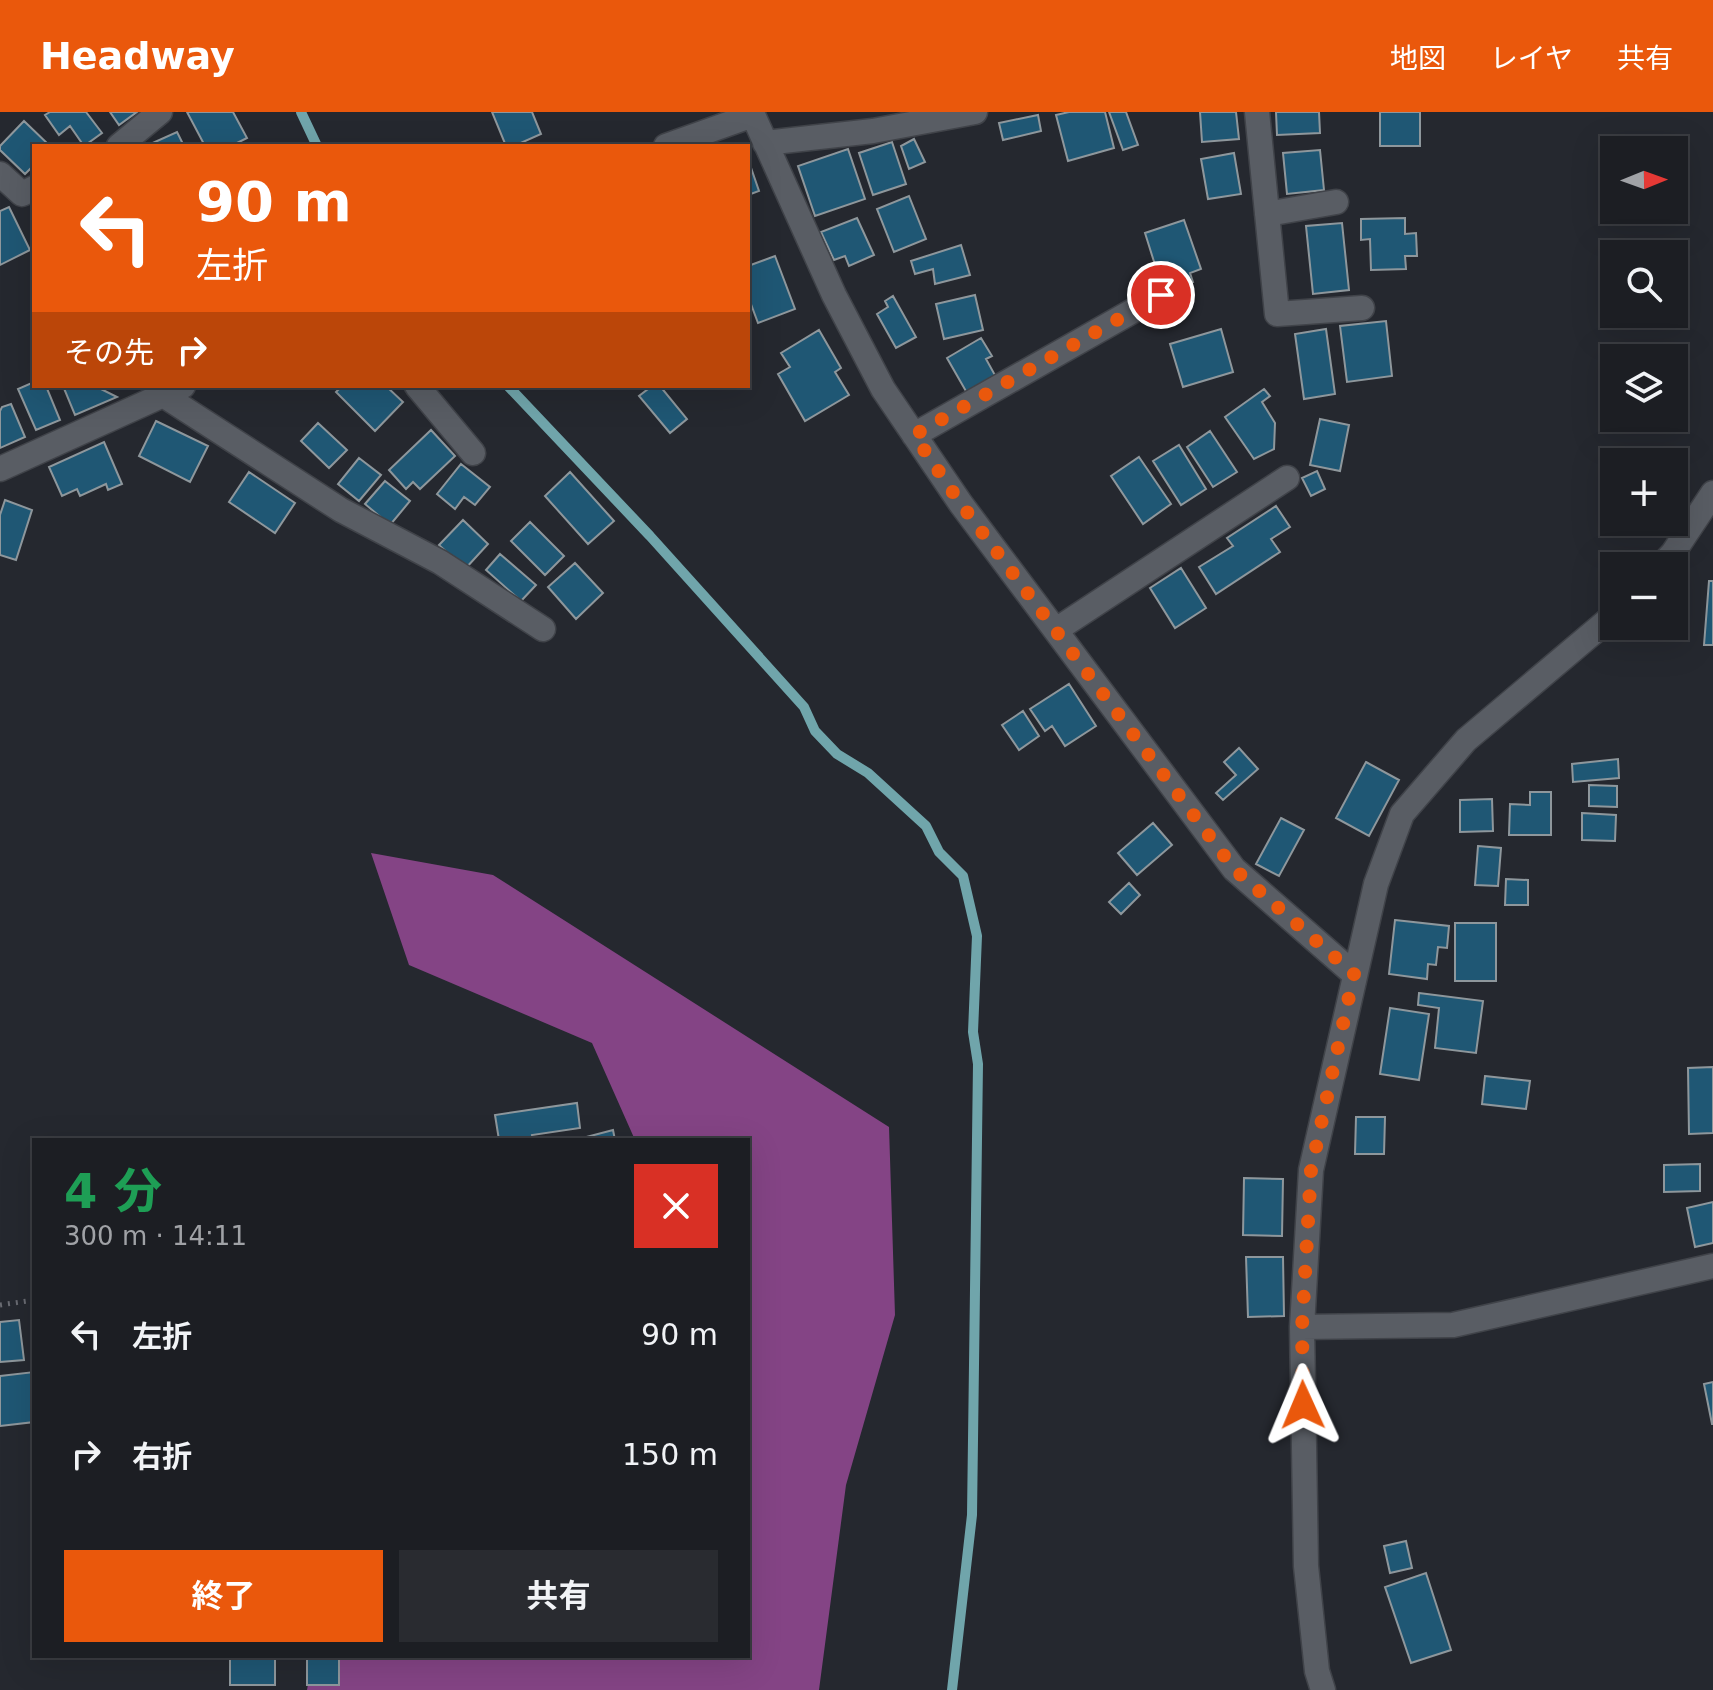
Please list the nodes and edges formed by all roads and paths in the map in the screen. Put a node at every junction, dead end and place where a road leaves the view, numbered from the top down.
1 (160, 112) edge
2 (975, 112) edge
3 (1257, 112) edge
4 (752, 114) edge
5 (765, 143) junction
6 (121, 144) edge
7 (671, 144) edge
8 (0, 174) edge
9 (32, 189) edge
10 (1336, 202) dead end
11 (1267, 214) junction
12 (1161, 295) dead end
13 (1362, 308) dead end
14 (419, 388) edge
15 (173, 390) edge
16 (914, 435) junction
17 (473, 453) dead end
18 (0, 469) edge
19 (1287, 478) dead end
20 (1713, 493) edge
21 (1674, 552) edge
22 (1600, 627) edge
23 (543, 629) dead end
24 (1056, 630) junction
25 (1354, 974) junction
26 (1713, 1266) edge
27 (32, 1300) edge
28 (0, 1305) edge
29 (1302, 1327) junction
30 (1323, 1690) edge

1 - 6 street
2 - 5 street
3 - 11 street
4 - 5 street
4 - 7 street
5 - 16 street
8 - 9 street
10 - 11 street
11 - 13 street
12 - 16 street
14 - 17 street
15 - 18 street
15 - 23 street
16 - 24 street
19 - 24 street
20 - 21 street
22 - 25 street
24 - 25 street
25 - 29 street
26 - 29 street
27 - 28 path
29 - 30 street

